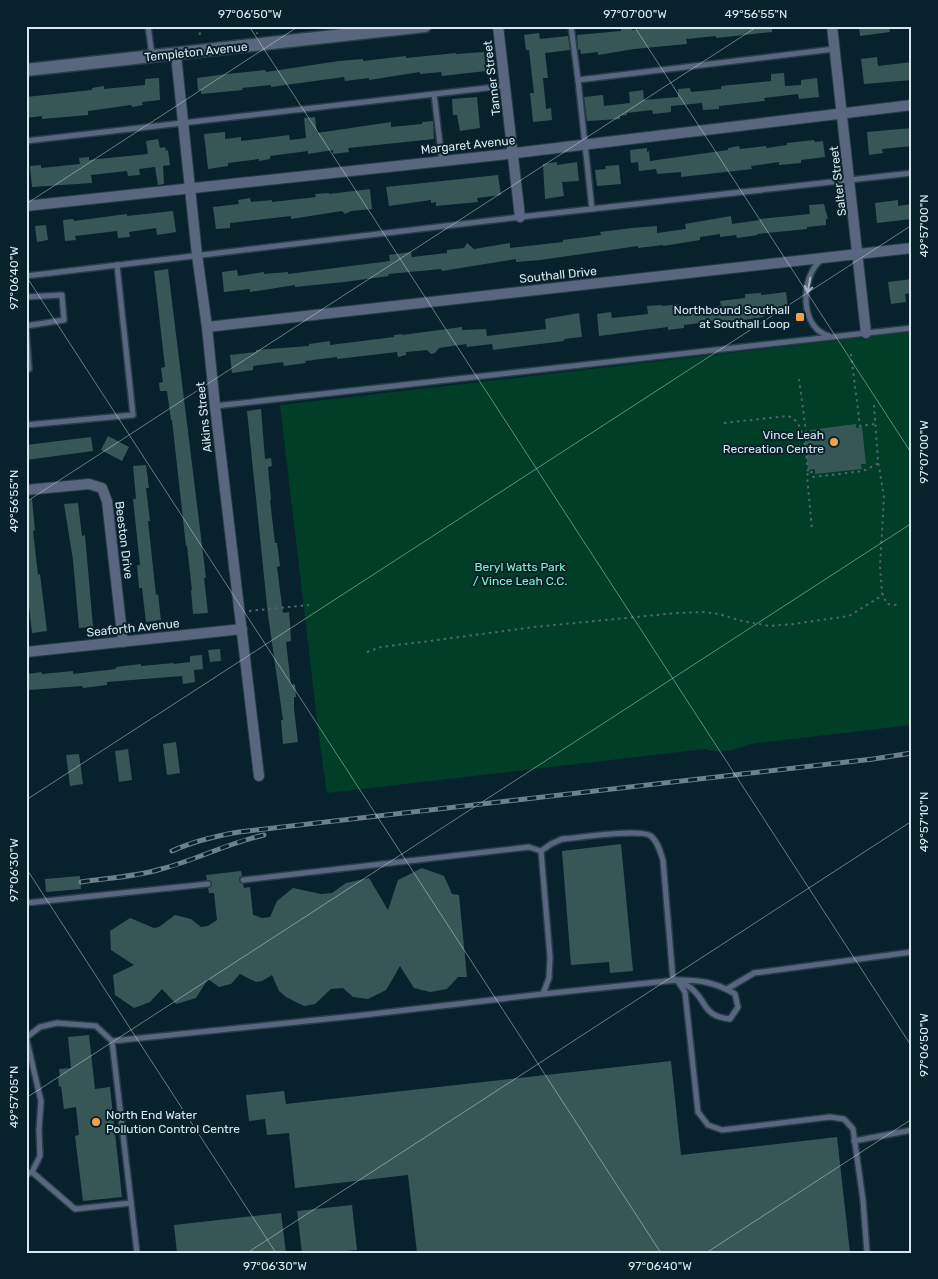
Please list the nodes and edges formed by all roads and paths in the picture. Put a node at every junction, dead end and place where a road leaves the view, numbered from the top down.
1 (148, 26) edge
2 (199, 26) edge
3 (425, 26) edge
4 (498, 26) edge
5 (571, 26) edge
6 (832, 26) edge
7 (200, 36) dead end
8 (835, 50) junction
9 (176, 55) junction
10 (152, 58) junction
11 (26, 70) edge
12 (578, 80) junction
13 (505, 86) junction
14 (434, 94) junction
15 (912, 106) edge
16 (842, 113) junction
17 (183, 124) junction
18 (26, 141) edge
19 (586, 144) junction
20 (513, 153) junction
21 (442, 161) junction
22 (912, 173) edge
23 (850, 180) junction
24 (190, 187) junction
25 (26, 206) edge
26 (592, 209) junction
27 (520, 216) junction
28 (912, 248) edge
29 (859, 254) junction
30 (197, 255) junction
31 (822, 258) junction
32 (117, 264) junction
33 (26, 276) edge
34 (26, 297) edge
35 (26, 326) edge
36 (207, 327) junction
37 (912, 328) edge
38 (866, 333) junction
39 (830, 337) junction
40 (851, 354) dead end
41 (26, 369) edge
42 (799, 379) dead end
43 (874, 404) dead end
44 (215, 406) junction
45 (724, 423) dead end
46 (876, 424) junction
47 (26, 425) edge
48 (806, 432) dead end
49 (878, 463) junction
50 (808, 473) junction
51 (26, 490) edge
52 (812, 529) dead end
53 (883, 595) junction
54 (309, 605) dead end
55 (898, 605) dead end
56 (240, 612) junction
57 (242, 629) junction
58 (123, 642) junction
59 (26, 652) edge
60 (368, 652) dead end
61 (259, 776) dead end
62 (541, 851) junction
63 (242, 880) dead end
64 (208, 884) dead end
65 (26, 903) edge
66 (912, 952) edge
67 (675, 980) junction
68 (727, 989) junction
69 (544, 994) junction
70 (26, 1037) edge
71 (112, 1041) junction
72 (912, 1130) edge
73 (854, 1140) junction
74 (32, 1172) junction
75 (26, 1175) edge
76 (131, 1203) junction
77 (137, 1253) edge
78 (867, 1253) edge

1 - 10 lane
2 - 7 path
3 - 9 street, Templeton Avenue
4 - 13 street, Tanner Street
5 - 12 lane
6 - 8 street, Salter Street
8 - 12 lane
8 - 16 street, Salter Street
9 - 10 street, Templeton Avenue
9 - 17 street, Aikins Street
10 - 11 street, Templeton Avenue
12 - 19 lane
13 - 14 lane
13 - 20 street, Tanner Street
14 - 17 lane
14 - 21 lane
15 - 16 street, Margaret Avenue
16 - 19 street, Margaret Avenue
16 - 23 street, Salter Street
17 - 18 lane
17 - 24 street, Aikins Street
19 - 20 street, Margaret Avenue
19 - 26 lane
20 - 21 street, Margaret Avenue
20 - 27 street, Tanner Street
21 - 24 street, Margaret Avenue
22 - 23 lane
23 - 26 lane
23 - 29 street, Salter Street
24 - 25 street, Margaret Avenue
24 - 30 street, Aikins Street
26 - 27 lane
27 - 30 lane
28 - 29 street, Southall Drive
29 - 31 street, Southall Drive
29 - 38 street, Salter Street
30 - 32 lane
30 - 36 street, Aikins Street
31 - 36 street, Southall Drive
31 -> 39 lane
32 - 33 lane
32 - 47 lane
34 - 35 lane
35 - 41 lane
36 - 44 street, Aikins Street
37 - 38 lane
38 - 39 lane
39 - 44 lane
40 - 46 path
42 - 48 path
43 - 46 path
44 - 56 street, Aikins Street
45 - 50 path
46 - 49 path
49 - 50 path
49 - 53 path
50 - 52 path
51 - 58 street, Beeston Drive
53 - 55 path
53 - 60 path
54 - 56 path
56 - 57 street, Aikins Street
57 - 58 street, Seaforth Avenue
57 - 61 street, Aikins Street
58 - 59 street, Seaforth Avenue
62 - 63 lane
62 - 67 lane
62 - 69 lane
64 - 65 lane
66 - 68 lane
67 - 68 lane
67 - 68 lane
67 - 69 lane
67 - 73 lane
69 - 71 lane
70 - 71 lane
70 - 74 lane
71 - 76 lane
72 - 73 lane
73 - 78 lane
74 - 75 lane
74 - 76 lane
76 - 77 lane

